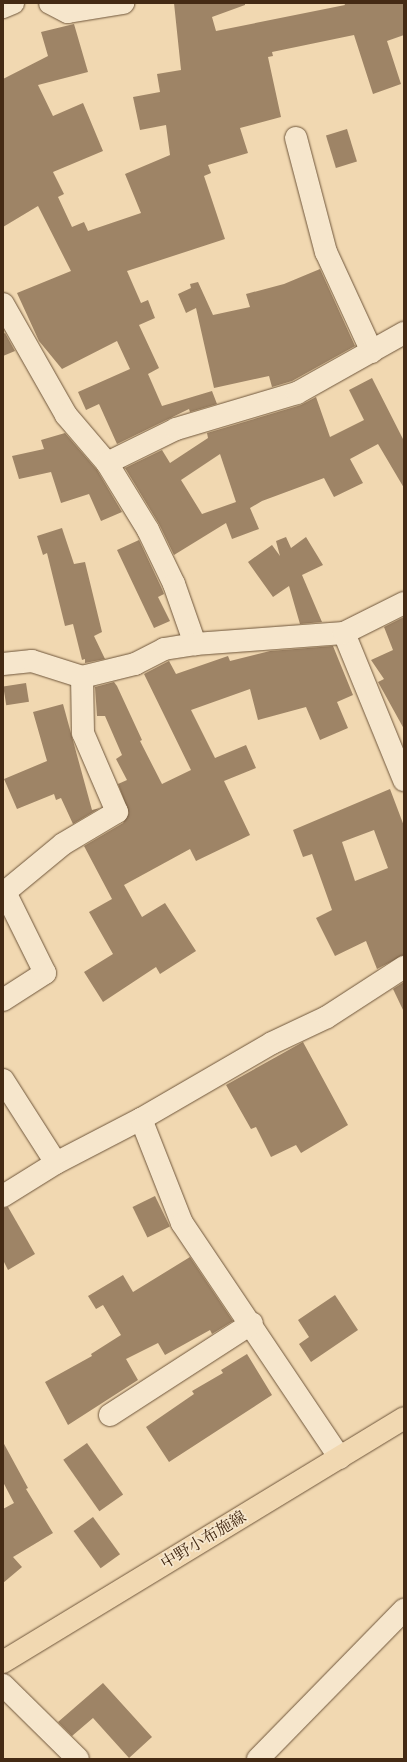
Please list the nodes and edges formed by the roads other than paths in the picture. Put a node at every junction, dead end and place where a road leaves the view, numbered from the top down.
1 (13, 3) edge
2 (50, 3) edge
3 (123, 3) edge
4 (3, 7) edge
5 (296, 138) dead end
6 (3, 304) edge
7 (404, 333) edge
8 (372, 352) junction
9 (107, 463) junction
10 (404, 604) edge
11 (344, 633) junction
12 (195, 644) junction
13 (3, 664) edge
14 (82, 677) junction
15 (404, 778) edge
16 (404, 967) edge
17 (3, 1000) edge
18 (3, 1080) edge
19 (141, 1119) junction
20 (56, 1163) junction
21 (3, 1196) edge
22 (252, 1323) junction
23 (110, 1415) dead end
24 (404, 1418) edge
25 (340, 1458) junction
26 (404, 1610) edge
27 (3, 1662) edge
28 (3, 1685) edge
29 (78, 1759) edge
30 (258, 1759) edge

1 - 4 street
2 - 3 street
5 - 8 street
6 - 9 street
7 - 8 street
8 - 9 street
9 - 12 street
10 - 11 street
11 - 12 street
11 - 15 street
12 - 14 street
13 - 14 street
14 - 17 street
16 - 19 street
18 - 20 street
19 - 20 street
19 - 22 street
20 - 21 street
22 - 23 street
22 - 25 street
24 - 25 main road, 中野小布施線
25 - 27 main road, 中野小布施線
26 - 30 street
28 - 29 street

